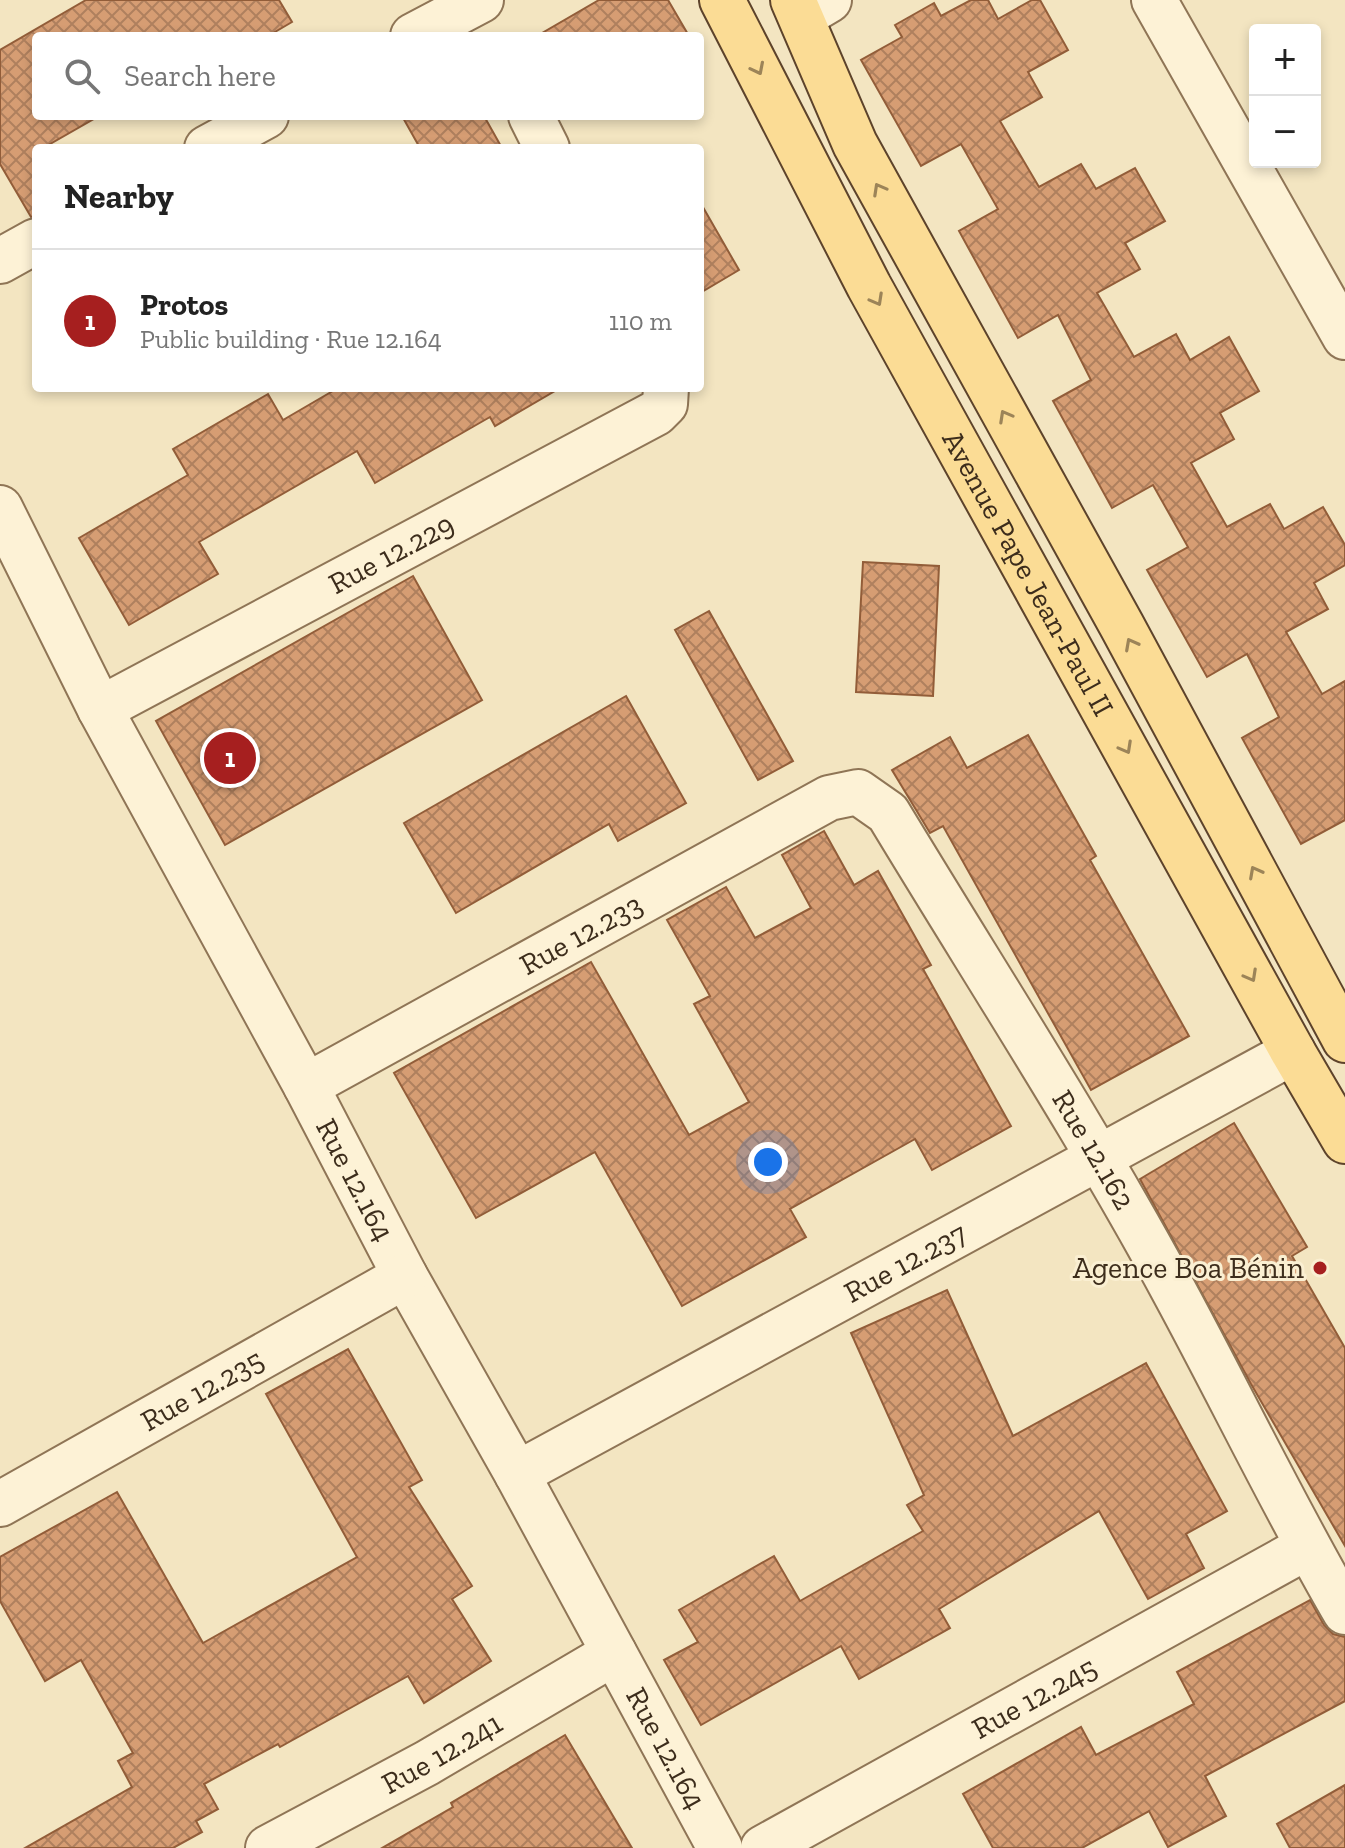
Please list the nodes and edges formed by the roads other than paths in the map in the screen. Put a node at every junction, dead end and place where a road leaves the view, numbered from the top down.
1 (722, 0) edge
2 (1154, 0) edge
3 (808, 5) edge
4 (480, 10) edge
5 (423, 32) edge
6 (259, 120) edge
7 (533, 120) edge
8 (214, 144) edge
9 (545, 144) edge
10 (32, 243) edge
11 (0, 261) edge
12 (1345, 337) edge
13 (666, 392) edge
14 (0, 508) edge
15 (100, 709) junction
16 (858, 792) joint
17 (1345, 1040) edge
18 (1293, 1052) junction
19 (306, 1086) junction
20 (1345, 1141) edge
21 (1099, 1158) junction
22 (405, 1276) junction
23 (517, 1474) junction
24 (0, 1504) edge
25 (1307, 1547) junction
26 (1345, 1612) edge
27 (614, 1653) junction
28 (268, 1848) edge
29 (720, 1848) edge
30 (763, 1848) edge

1 -> 18 main road, Avenue Pape Jean-Paul II
2 - 12 street
17 -> 3 main road, Avenue Pape Jean-Paul II
4 - 5 street
6 - 8 street
7 - 9 street
10 - 11 street
13 - 15 street, Rue 12.229
14 - 15 street, Rue 12.164
15 - 19 street, Rue 12.164
16 - 19 street, Rue 12.233
16 - 21 street, Rue 12.162
18 - 20 main road, Avenue Pape Jean-Paul II
18 - 21 street, Rue 12.237
19 - 22 street, Rue 12.164
21 - 23 street, Rue 12.237
21 - 25 street, Rue 12.162
22 - 23 street, Rue 12.164
22 - 24 street, Rue 12.235
23 - 27 street, Rue 12.164
25 - 26 street, Rue 12.162
25 - 30 street, Rue 12.245
27 - 28 street, Rue 12.241
27 - 29 street, Rue 12.164

